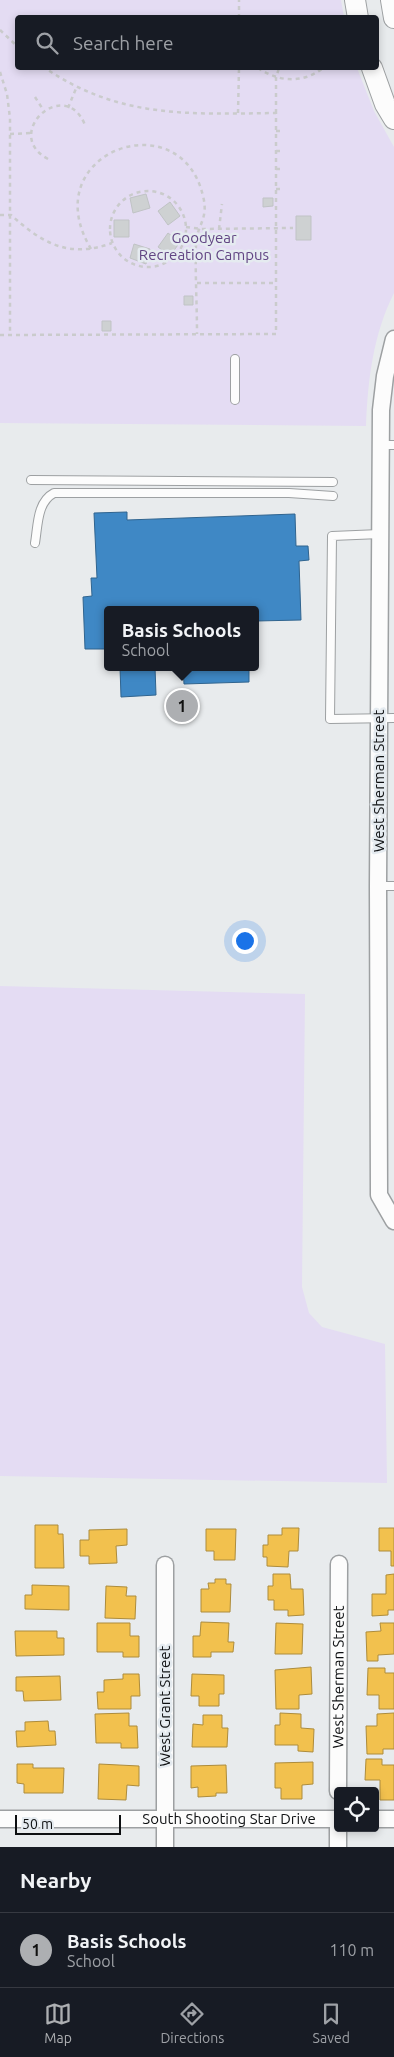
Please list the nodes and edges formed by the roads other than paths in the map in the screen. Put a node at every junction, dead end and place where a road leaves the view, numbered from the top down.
1 (355, 0) edge
2 (391, 0) edge
3 (358, 15) edge
4 (394, 18) edge
5 (373, 70) edge
6 (394, 119) edge
7 (394, 339) edge
8 (235, 358) dead end
9 (235, 400) dead end
10 (387, 445) edge
11 (31, 480) dead end
12 (333, 482) dead end
13 (333, 496) dead end
14 (380, 534) junction
15 (35, 543) dead end
16 (386, 718) edge
17 (386, 886) edge
18 (394, 1221) edge
19 (339, 1564) dead end
20 (165, 1565) dead end
21 (338, 1787) edge
22 (0, 1819) edge
23 (165, 1819) junction
24 (334, 1819) edge
25 (379, 1819) edge
26 (394, 1819) edge
27 (338, 1832) edge
28 (165, 1847) edge
29 (338, 1847) edge

1 - 3 street
2 - 4 street
5 - 6 street
7 - 10 street, West Sherman Street
8 - 9 lane
10 - 14 street, West Sherman Street
11 - 12 lane
13 - 15 lane
14 - 16 street, West Sherman Street
14 - 16 lane
16 - 17 street, West Sherman Street
17 - 18 street, West Sherman Street
19 - 21 street, West Sherman Street
20 - 23 street, West Grant Street
22 - 23 street, South Shooting Star Drive
23 - 24 street, South Shooting Star Drive
23 - 28 street, West Grant Street
25 - 26 street
27 - 29 street

